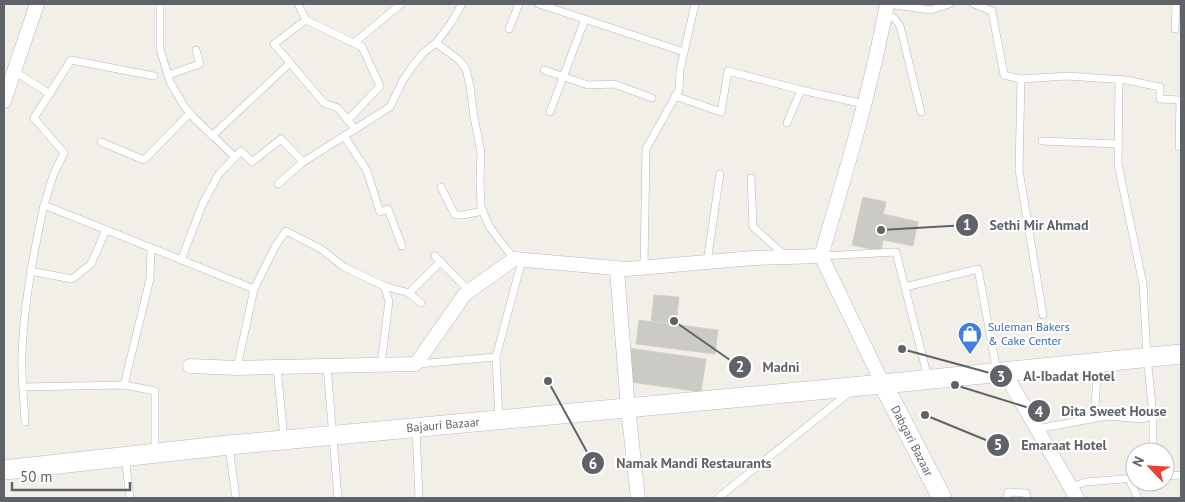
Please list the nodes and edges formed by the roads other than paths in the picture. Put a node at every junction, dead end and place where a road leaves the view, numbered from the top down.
1 (37, 4) edge
2 (160, 4) edge
3 (298, 4) edge
4 (401, 4) edge
5 (462, 4) edge
6 (519, 4) edge
7 (539, 4) edge
8 (695, 4) edge
9 (949, 4) edge
10 (974, 4) edge
11 (1176, 4) edge
12 (886, 7) edge
13 (585, 19) junction
14 (306, 20) junction
15 (509, 28) dead end
16 (1175, 29) dead end
17 (354, 43) junction
18 (436, 43) junction
19 (196, 50) dead end
20 (684, 52) junction
21 (290, 63) junction
22 (544, 70) dead end
23 (14, 71) junction
24 (168, 75) junction
25 (154, 76) dead end
26 (564, 76) junction
27 (1021, 79) junction
28 (1119, 79) junction
29 (801, 90) junction
30 (50, 94) junction
31 (675, 96) junction
32 (652, 98) dead end
33 (4, 101) edge
34 (864, 104) junction
35 (550, 112) dead end
36 (921, 112) dead end
37 (190, 113) junction
38 (1181, 115) edge
39 (348, 120) junction
40 (787, 123) dead end
41 (354, 129) junction
42 (212, 136) junction
43 (344, 136) junction
44 (1042, 140) dead end
45 (101, 142) dead end
46 (1118, 144) junction
47 (1179, 147) dead end
48 (235, 158) junction
49 (303, 162) junction
50 (720, 174) dead end
51 (751, 178) dead end
52 (278, 184) dead end
53 (441, 186) dead end
54 (44, 205) junction
55 (483, 211) junction
56 (106, 230) junction
57 (402, 246) dead end
58 (151, 248) junction
59 (821, 256) junction
60 (787, 257) junction
61 (181, 260) junction
62 (518, 260) junction
63 (707, 263) junction
64 (644, 268) junction
65 (617, 270) junction
66 (30, 271) junction
67 (384, 286) junction
68 (905, 287) junction
69 (254, 289) junction
70 (470, 291) junction
71 (409, 293) junction
72 (421, 303) dead end
73 (1042, 315) dead end
74 (1181, 354) edge
75 (496, 357) junction
76 (1146, 358) junction
77 (1098, 362) junction
78 (416, 364) junction
79 (381, 365) junction
80 (190, 366) dead end
81 (327, 366) junction
82 (277, 367) junction
83 (237, 368) junction
84 (1001, 372) junction
85 (928, 380) junction
86 (883, 384) junction
87 (124, 385) junction
88 (24, 387) junction
89 (857, 387) junction
90 (628, 408) junction
91 (1153, 415) junction
92 (1094, 418) junction
93 (499, 420) junction
94 (25, 422) dead end
95 (416, 428) junction
96 (1037, 429) junction
97 (332, 435) junction
98 (284, 440) junction
99 (1153, 442) edge
100 (228, 445) junction
101 (155, 453) junction
102 (125, 456) junction
103 (4, 470) edge
104 (1125, 479) edge
105 (1074, 493) edge
106 (130, 498) edge
107 (236, 498) edge
108 (338, 498) edge
109 (419, 498) edge
110 (638, 498) edge
111 (718, 498) edge
112 (942, 498) edge
113 (1007, 498) edge
114 (1027, 498) edge

1 - 23 street
2 - 24 lane
3 - 14 lane
4 - 17 lane
5 - 18 lane
6 - 15 lane
7 - 13 lane
8 - 20 lane
9 - 12 lane
10 - 27 lane
11 - 16 lane
12 - 34 street
12 - 36 lane
13 - 20 lane
13 - 26 lane
14 - 17 lane
14 - 21 lane
17 - 39 lane
18 - 41 lane
18 - 55 lane
19 - 24 lane
20 - 31 lane
21 - 39 lane
21 - 42 lane
22 - 26 lane
23 - 30 lane
23 - 33 street
24 - 37 lane
25 - 30 lane
26 - 32 lane
26 - 35 lane
27 - 28 lane
27 - 73 lane
28 - 38 lane
28 - 46 lane
29 - 31 lane
29 - 34 lane
29 - 40 lane
30 - 54 lane
31 - 64 lane
34 - 59 street
37 - 42 lane
37 - 45 lane
38 - 47 lane
39 - 41 lane
41 - 43 lane
42 - 48 lane
43 - 49 lane
43 - 57 lane
44 - 46 lane
46 - 76 lane
48 - 49 lane
48 - 61 lane
49 - 52 lane
50 - 63 lane
51 - 60 lane
53 - 55 lane
54 - 56 lane
54 - 66 lane
55 - 62 lane
56 - 58 lane
56 - 66 lane
58 - 61 lane
58 - 87 lane
59 - 60 street
59 - 68 lane
59 - 86 street
60 - 63 street
61 - 69 lane
62 - 65 street
62 - 70 street
62 - 75 lane
63 - 64 street
64 - 65 street
65 - 90 street
66 - 88 lane
67 - 69 lane
67 - 71 lane
67 - 79 lane
68 - 84 lane
68 - 85 lane
69 - 83 lane
70 - 71 lane
70 - 78 street
71 - 72 lane
74 - 76 main road, Bajauri Bazaar
75 - 78 lane
75 - 93 lane
76 - 77 main road, Bajauri Bazaar
76 - 91 lane
77 - 84 main road, Bajauri Bazaar
77 - 92 lane
78 - 79 street
79 - 81 street
80 - 83 street
81 - 82 street
81 - 97 lane
82 - 83 street
82 - 98 lane
84 - 85 main road, Bajauri Bazaar
84 - 96 street
85 - 86 main road, Bajauri Bazaar
86 - 89 main road, Bajauri Bazaar
86 - 112 main road, Dabgari Bazaar
87 - 88 lane
87 - 101 lane
88 - 94 lane
89 - 90 main road, Bajauri Bazaar
89 - 111 lane
90 - 93 main road, Bajauri Bazaar
90 - 110 street
91 - 92 lane
91 - 99 lane
92 - 96 lane
93 - 95 main road, Bajauri Bazaar
95 - 97 main road, Bajauri Bazaar
95 - 109 lane
96 - 105 street
97 - 98 main road, Bajauri Bazaar
97 - 108 lane
98 - 100 main road, Bajauri Bazaar
100 - 101 main road, Bajauri Bazaar
100 - 107 lane
101 - 102 main road, Bajauri Bazaar
102 - 103 main road, Bajauri Bazaar
102 - 106 lane
104 - 105 lane
113 - 114 lane

